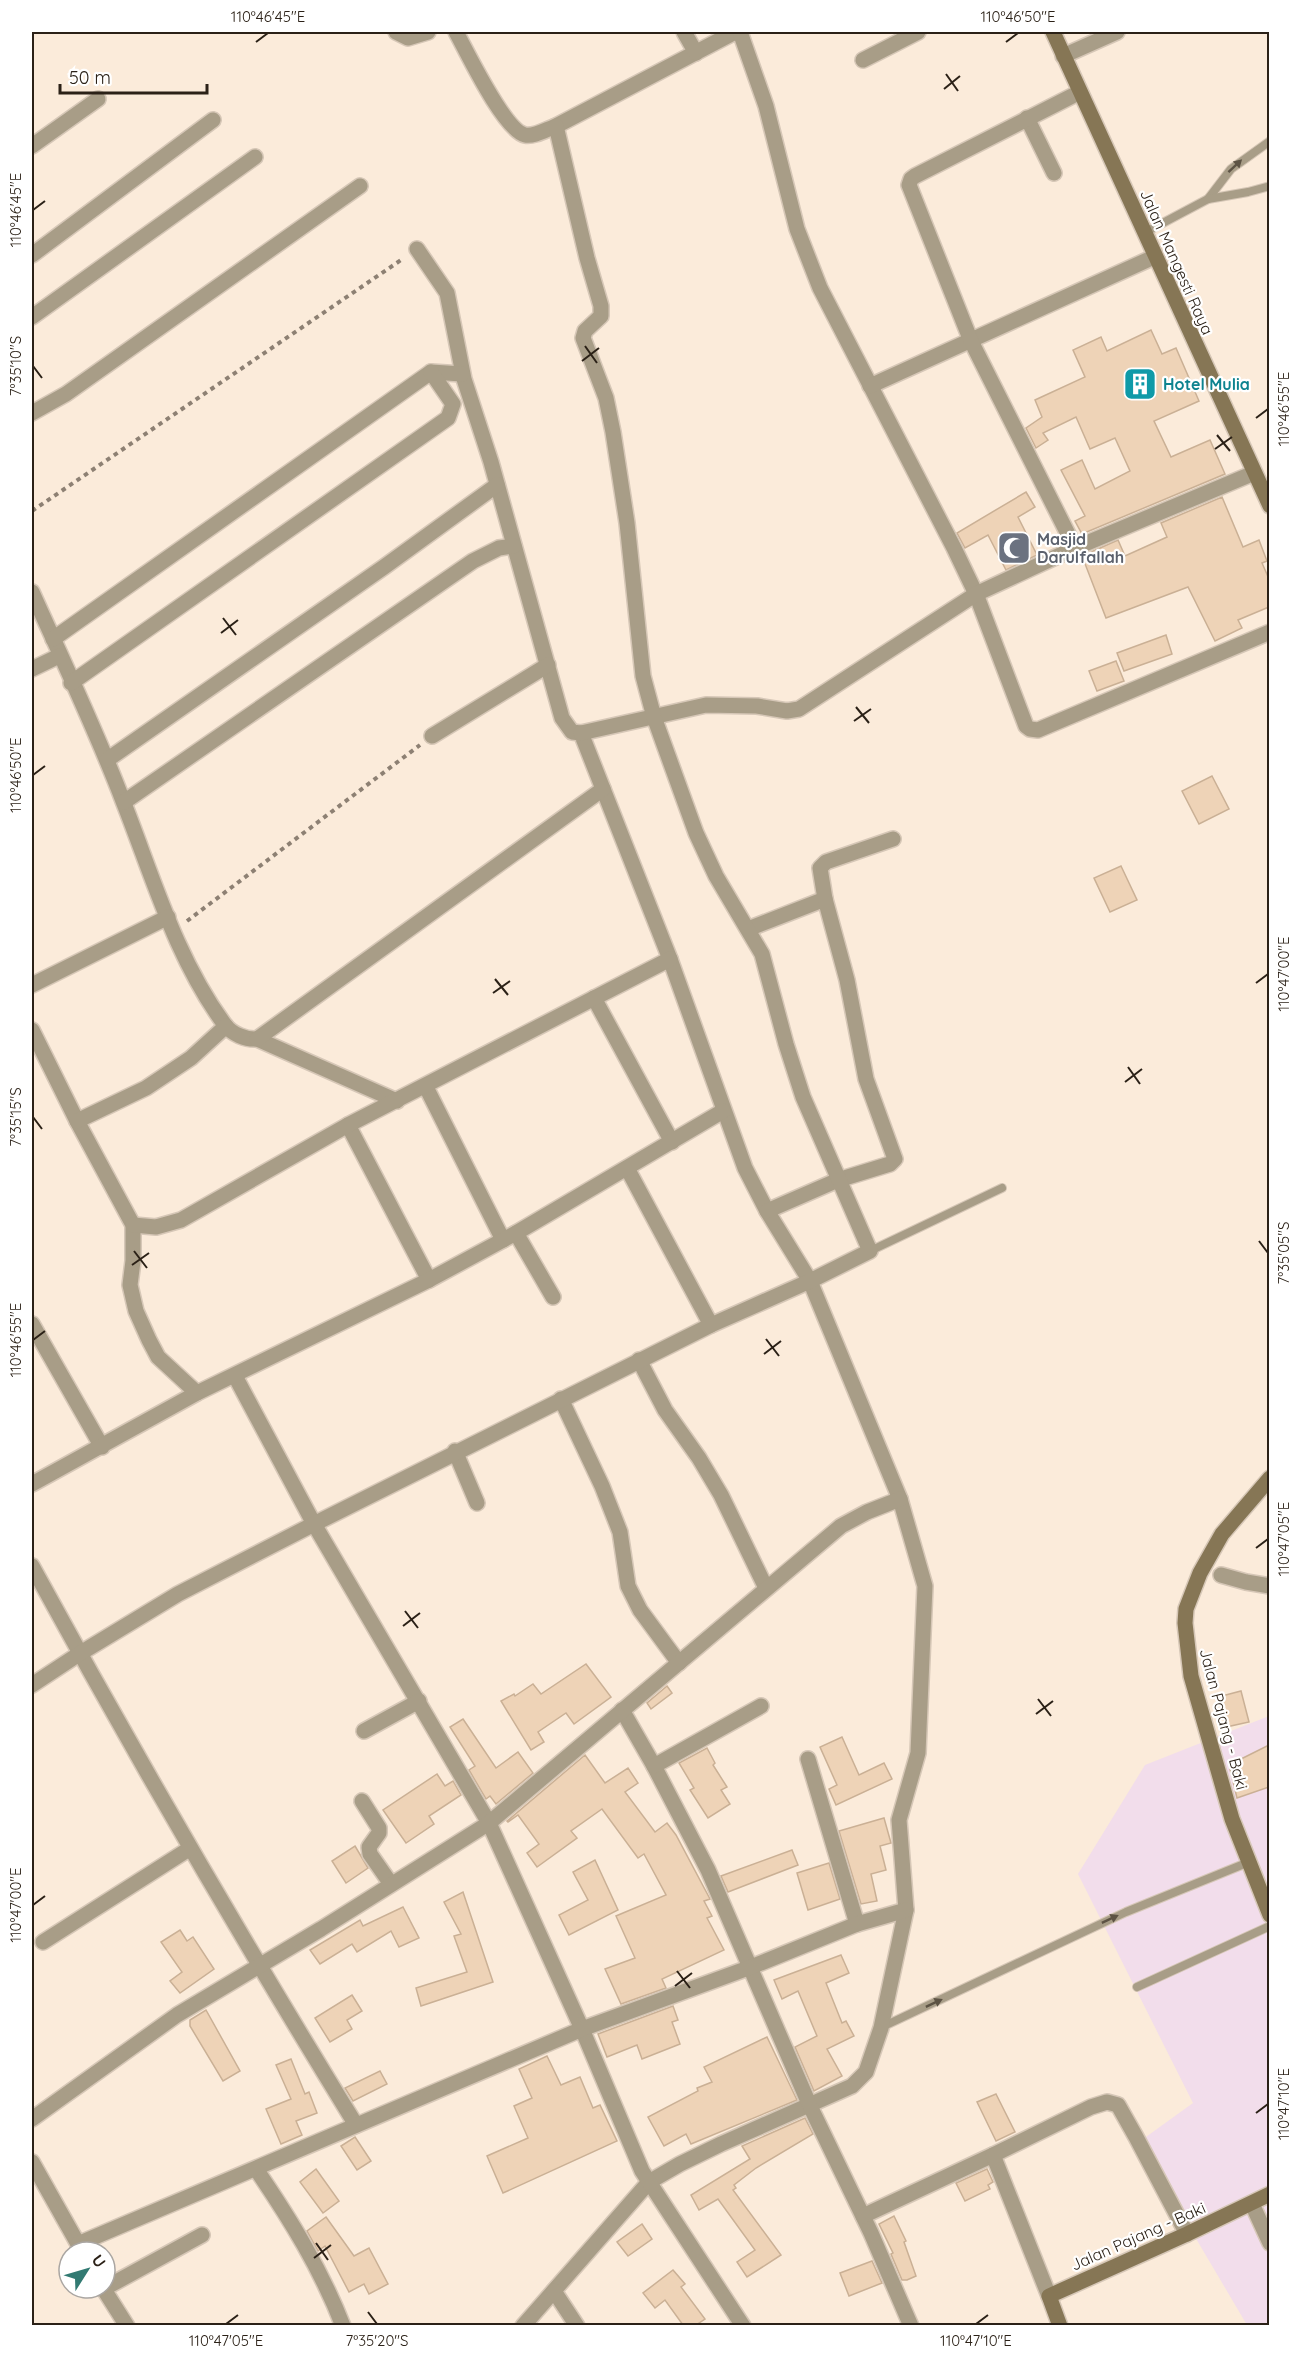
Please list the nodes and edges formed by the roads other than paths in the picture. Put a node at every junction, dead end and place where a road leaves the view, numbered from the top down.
1 (396, 32) edge
2 (428, 32) edge
3 (456, 32) edge
4 (684, 32) edge
5 (735, 32) edge
6 (740, 32) edge
7 (918, 32) edge
8 (1053, 32) edge
9 (1117, 32) edge
10 (696, 53) junction
11 (1064, 56) junction
12 (863, 60) dead end
13 (1080, 92) junction
14 (98, 99) dead end
15 (1027, 118) junction
16 (213, 120) dead end
17 (556, 126) junction
18 (1269, 141) edge
19 (32, 146) edge
20 (255, 157) dead end
21 (1054, 173) dead end
22 (360, 186) dead end
23 (1269, 186) edge
24 (1208, 199) junction
25 (1144, 233) junction
26 (417, 249) road end
27 (32, 255) edge
28 (1154, 257) junction
29 (32, 317) edge
30 (971, 341) junction
31 (431, 372) junction
32 (462, 374) junction
33 (870, 386) junction
34 (32, 413) edge
35 (1254, 473) junction
36 (497, 485) junction
37 (1269, 506) edge
38 (514, 546) junction
39 (1075, 548) junction
40 (32, 592) edge
41 (976, 594) junction
42 (1269, 632) edge
43 (53, 639) junction
44 (59, 656) junction
45 (548, 665) junction
46 (32, 669) edge
47 (71, 683) junction
48 (654, 717) junction
49 (581, 733) junction
50 (432, 736) road end
51 (107, 760) junction
52 (603, 789) junction
53 (124, 802) junction
54 (893, 839) dead end
55 (825, 899) junction
56 (171, 924) junction
57 (748, 929) junction
58 (670, 959) junction
59 (32, 985) edge
60 (594, 998) junction
61 (226, 1026) junction
62 (33, 1035) edge
63 (257, 1039) junction
64 (426, 1087) junction
65 (397, 1101) junction
66 (723, 1111) junction
67 (77, 1121) junction
68 (348, 1125) junction
69 (672, 1142) junction
70 (627, 1168) junction
71 (838, 1180) junction
72 (1002, 1188) dead end
73 (767, 1211) junction
74 (133, 1225) junction
75 (509, 1236) junction
76 (870, 1251) junction
77 (429, 1280) junction
78 (810, 1281) junction
79 (554, 1297) dead end
80 (32, 1324) edge
81 (711, 1325) junction
82 (639, 1360) junction
83 (235, 1376) junction
84 (197, 1393) junction
85 (561, 1399) junction
86 (102, 1447) junction
87 (455, 1451) junction
88 (1269, 1478) edge
89 (32, 1484) edge
90 (900, 1499) junction
91 (477, 1503) dead end
92 (314, 1524) junction
93 (32, 1566) edge
94 (1221, 1575) dead end
95 (1269, 1586) edge
96 (766, 1588) junction
97 (79, 1654) junction
98 (679, 1663) junction
99 (32, 1685) edge
100 (419, 1701) junction
101 (761, 1706) dead end
102 (622, 1710) junction
103 (364, 1731) dead end
104 (807, 1759) dead end
105 (654, 1766) junction
106 (362, 1801) dead end
107 (489, 1823) junction
108 (189, 1849) junction
109 (1248, 1862) junction
110 (391, 1884) junction
111 (906, 1910) junction
112 (1269, 1915) edge
113 (857, 1924) junction
114 (1269, 1926) edge
115 (43, 1942) dead end
116 (258, 1967) junction
117 (751, 1967) junction
118 (1137, 1987) dead end
119 (881, 2028) junction
120 (582, 2029) junction
121 (810, 2106) junction
122 (32, 2119) edge
123 (356, 2125) junction
124 (993, 2155) junction
125 (32, 2162) edge
126 (256, 2169) junction
127 (646, 2177) junction
128 (1269, 2194) edge
129 (1252, 2204) junction
130 (863, 2216) junction
131 (1187, 2234) junction
132 (202, 2235) dead end
133 (76, 2240) edge
134 (99, 2240) edge
135 (1269, 2243) edge
136 (117, 2281) edge
137 (554, 2292) junction
138 (1049, 2296) junction
139 (111, 2300) edge
140 (127, 2325) edge
141 (343, 2325) edge
142 (523, 2325) edge
143 (578, 2325) edge
144 (743, 2325) edge
145 (911, 2325) edge
146 (1060, 2325) edge

1 - 2 street
3 - 17 street
4 - 10 street
5 - 10 street
6 - 33 street
7 - 12 street
8 - 11 main road, Jalan Mangesti Raya
9 - 11 street
10 - 17 street
11 - 13 main road, Jalan Mangesti Raya
13 - 15 street
13 - 25 main road, Jalan Mangesti Raya
14 - 19 street
15 - 21 street
15 - 30 street
16 - 27 street
17 - 48 street
24 -> 18 lane
20 - 29 street
22 - 34 street
23 - 24 lane
24 - 25 lane
25 - 28 main road, Jalan Mangesti Raya
26 - 32 street
28 - 30 street
28 - 35 main road, Jalan Mangesti Raya
30 - 33 street
30 - 39 street
31 - 32 street
31 - 43 street
31 - 47 street
32 - 36 street
33 - 41 street
35 - 37 main road, Jalan Mangesti Raya
35 - 39 street
36 - 38 street
36 - 51 street
38 - 45 street
38 - 53 street
39 - 41 street
40 - 43 street
41 - 42 street
41 - 48 street
43 - 44 street
44 - 46 street
44 - 47 street
45 - 49 street
45 - 50 street
47 - 51 street
48 - 49 street
48 - 57 street
49 - 52 street
51 - 53 street
52 - 58 street
52 - 63 street
53 - 56 street
54 - 55 street
55 - 57 street
55 - 71 street
56 - 59 street
56 - 61 street
57 - 71 street
58 - 60 street
58 - 66 street
60 - 64 street
60 - 69 street
61 - 63 street
61 - 67 street
62 - 67 street
63 - 65 street
64 - 65 street
64 - 75 street
65 - 68 street
66 - 69 street
66 - 73 street
67 - 74 street
68 - 74 street
68 - 77 street
69 - 70 street
70 - 75 street
70 - 81 street
71 - 73 street
71 - 76 street
72 - 76 lane
73 - 78 street
74 - 84 street
75 - 77 street
75 - 79 street
76 - 78 street
77 - 83 street
78 - 81 street
78 - 90 street
80 - 86 street
81 - 82 street
82 - 85 street
82 - 96 street
83 - 84 street
83 - 92 street
84 - 86 street
85 - 87 street
85 - 98 street
86 - 89 street
87 - 91 street
87 - 92 street
88 - 109 main road, Jalan Pajang - Baki
90 - 96 street
90 - 111 street
92 - 97 street
92 - 100 street
93 - 97 street
94 - 95 street
96 - 98 street
97 - 99 street
97 - 108 street
98 - 102 street
100 - 103 street
100 - 107 street
101 - 105 street
102 - 105 street
102 - 107 street
104 - 113 street
105 - 117 street
106 - 110 street
107 - 110 street
107 - 120 street
108 - 115 street
108 - 116 street
109 - 112 main road, Jalan Pajang - Baki
119 -> 109 lane
110 - 116 street
111 - 113 street
111 - 119 street
113 - 117 street
114 - 118 lane
116 - 122 street
116 - 123 street
117 - 120 street
117 - 121 street
119 - 121 street
120 - 123 street
120 - 127 street
121 - 127 street
121 - 130 street
123 - 126 street
124 - 130 street
124 - 131 street
124 - 138 street
125 - 133 street
126 - 134 street
126 - 141 street
127 - 137 street
127 - 144 street
128 - 129 main road, Jalan Pajang - Baki
129 - 131 main road, Jalan Pajang - Baki
129 - 135 street
130 - 145 street
131 - 138 main road, Jalan Pajang - Baki
132 - 136 street
137 - 142 street
137 - 143 street
138 - 146 main road
139 - 140 street

